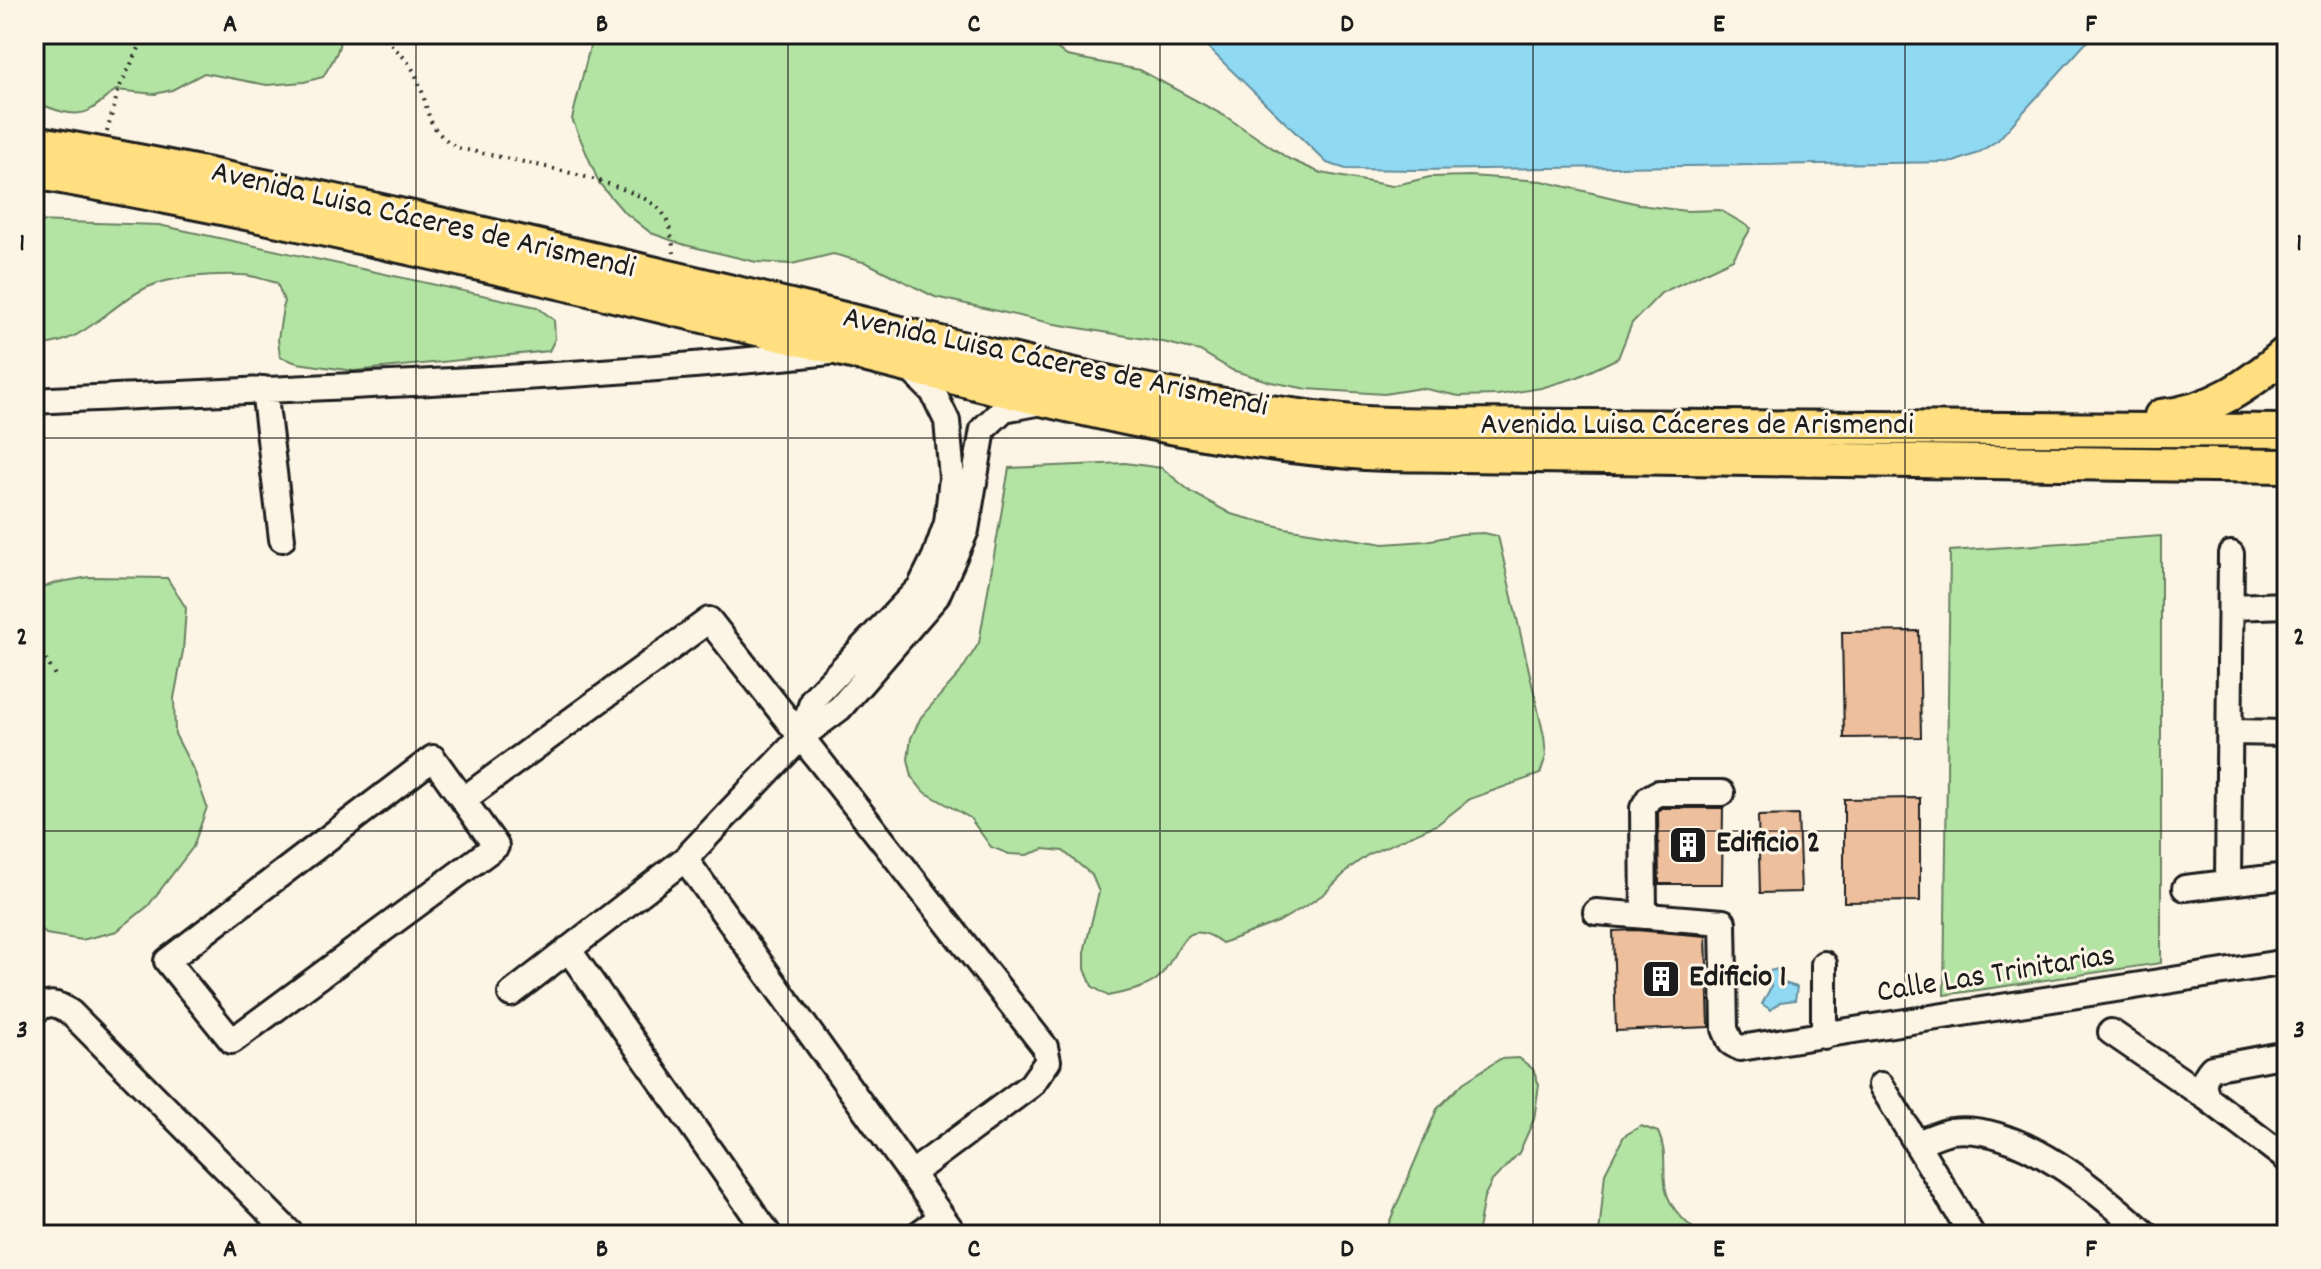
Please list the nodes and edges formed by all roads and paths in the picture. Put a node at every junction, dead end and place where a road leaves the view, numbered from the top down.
1 (146, 34) edge
2 (379, 34) edge
3 (34, 142) edge
4 (101, 153) junction
5 (34, 172) edge
6 (677, 279) junction
7 (844, 350) junction
8 (2287, 352) edge
9 (905, 365) junction
10 (264, 389) junction
11 (1052, 400) junction
12 (34, 401) edge
13 (2022, 429) junction
14 (2287, 431) edge
15 (2285, 466) edge
16 (282, 539) dead end
17 (2231, 554) dead end
18 (943, 560) junction
19 (2287, 605) edge
20 (2231, 607) junction
21 (34, 638) edge
22 (842, 668) junction
23 (57, 679) dead end
24 (859, 686) junction
25 (2231, 732) junction
26 (2287, 733) edge
27 (801, 737) junction
28 (1722, 793) dead end
29 (464, 799) junction
30 (685, 859) junction
31 (2287, 876) edge
32 (2228, 882) junction
33 (2185, 888) dead end
34 (1596, 912) dead end
35 (1644, 916) junction
36 (568, 949) junction
37 (2287, 962) edge
38 (1824, 964) dead end
39 (511, 994) dead end
40 (34, 1012) edge
41 (2111, 1032) dead end
42 (1824, 1036) junction
43 (2287, 1054) edge
44 (1881, 1085) dead end
45 (2207, 1098) junction
46 (1916, 1143) junction
47 (2287, 1159) edge
48 (911, 1174) junction
49 (2122, 1213) junction
50 (948, 1226) edge
51 (292, 1235) edge
52 (769, 1235) edge
53 (917, 1235) edge
54 (1972, 1235) edge
55 (2135, 1235) edge
56 (2147, 1235) edge

1 - 4 path
2 - 6 path
3 - 4 main road, Avenida Luisa Cáceres de Arismendi
4 - 6 main road, Avenida Luisa Cáceres de Arismendi
5 - 7 main road, Avenida Luisa Cáceres de Arismendi
6 - 13 main road, Avenida Luisa Cáceres de Arismendi
7 - 9 main road, Avenida Luisa Cáceres de Arismendi
7 - 10 street
8 - 13 main road
9 - 11 main road, Avenida Luisa Cáceres de Arismendi
9 - 18 street
10 - 12 street
10 - 16 street
11 - 15 main road, Avenida Luisa Cáceres de Arismendi
11 - 18 street
13 - 14 main road, Avenida Luisa Cáceres de Arismendi
17 - 20 street
18 - 22 street
18 - 24 street
19 - 20 street
20 - 25 street
21 - 23 path
22 - 24 street
22 - 27 street
24 - 27 street
25 - 26 street
25 - 32 street
27 - 29 street
27 - 30 street
27 - 48 street
28 - 35 street
29 - 29 street
30 - 36 street
30 - 48 street
31 - 32 street
32 - 33 street
34 - 35 street
35 - 42 street, Calle Las Trinitarias
36 - 39 street
36 - 52 street
37 - 42 street, Calle Las Trinitarias
38 - 42 street
40 - 51 street
41 - 45 street
43 - 45 street
44 - 46 street
45 - 47 street
46 - 49 street
46 - 54 street
48 - 50 street
49 - 55 street
49 - 56 street
50 - 53 street

